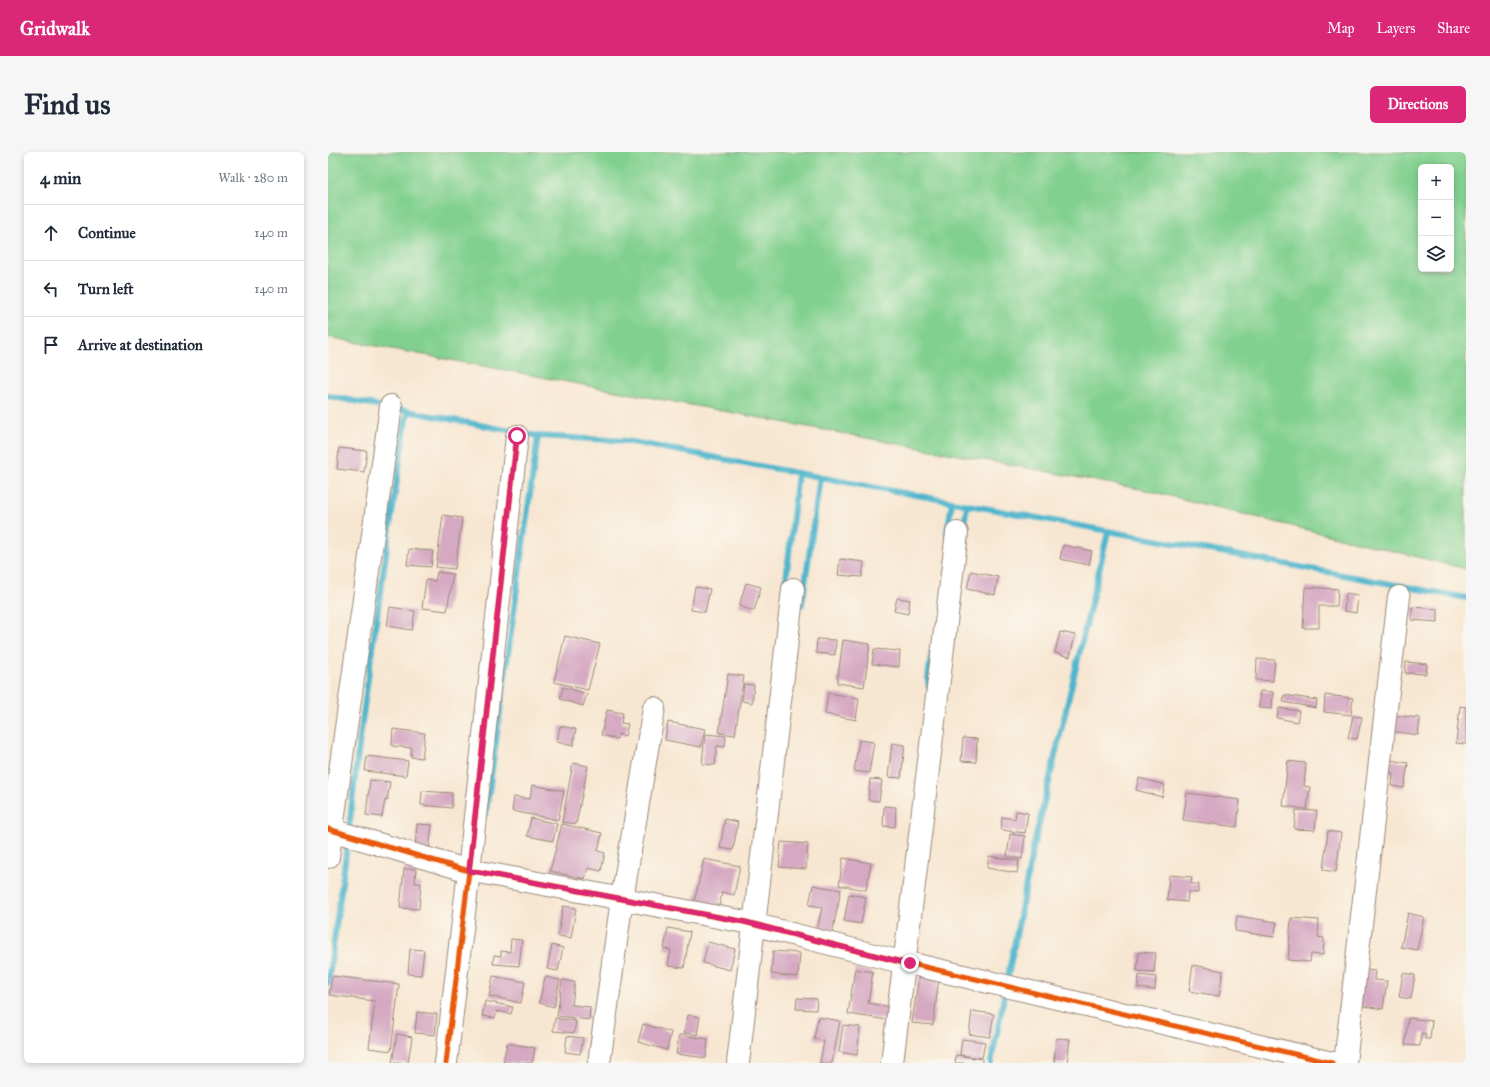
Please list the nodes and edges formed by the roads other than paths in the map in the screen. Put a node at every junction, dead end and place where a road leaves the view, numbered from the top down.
1 (391, 406) dead end
2 (517, 436) dead end
3 (957, 533) dead end
4 (793, 590) dead end
5 (1399, 597) dead end
6 (654, 708) dead end
7 (330, 829) edge
8 (328, 857) edge
9 (469, 871) junction
10 (622, 899) junction
11 (753, 924) junction
12 (904, 962) junction
13 (446, 1063) edge
14 (599, 1063) edge
15 (738, 1063) edge
16 (892, 1063) edge
17 (1332, 1063) edge
18 (1345, 1063) edge

1 - 7 street
2 - 9 street
3 - 12 street
4 - 11 street
5 - 18 street
6 - 10 street
7 - 8 street
7 - 9 street
9 - 10 street
9 - 13 street
10 - 11 street
10 - 14 street
11 - 12 street
11 - 15 street
12 - 16 street
12 - 17 street

